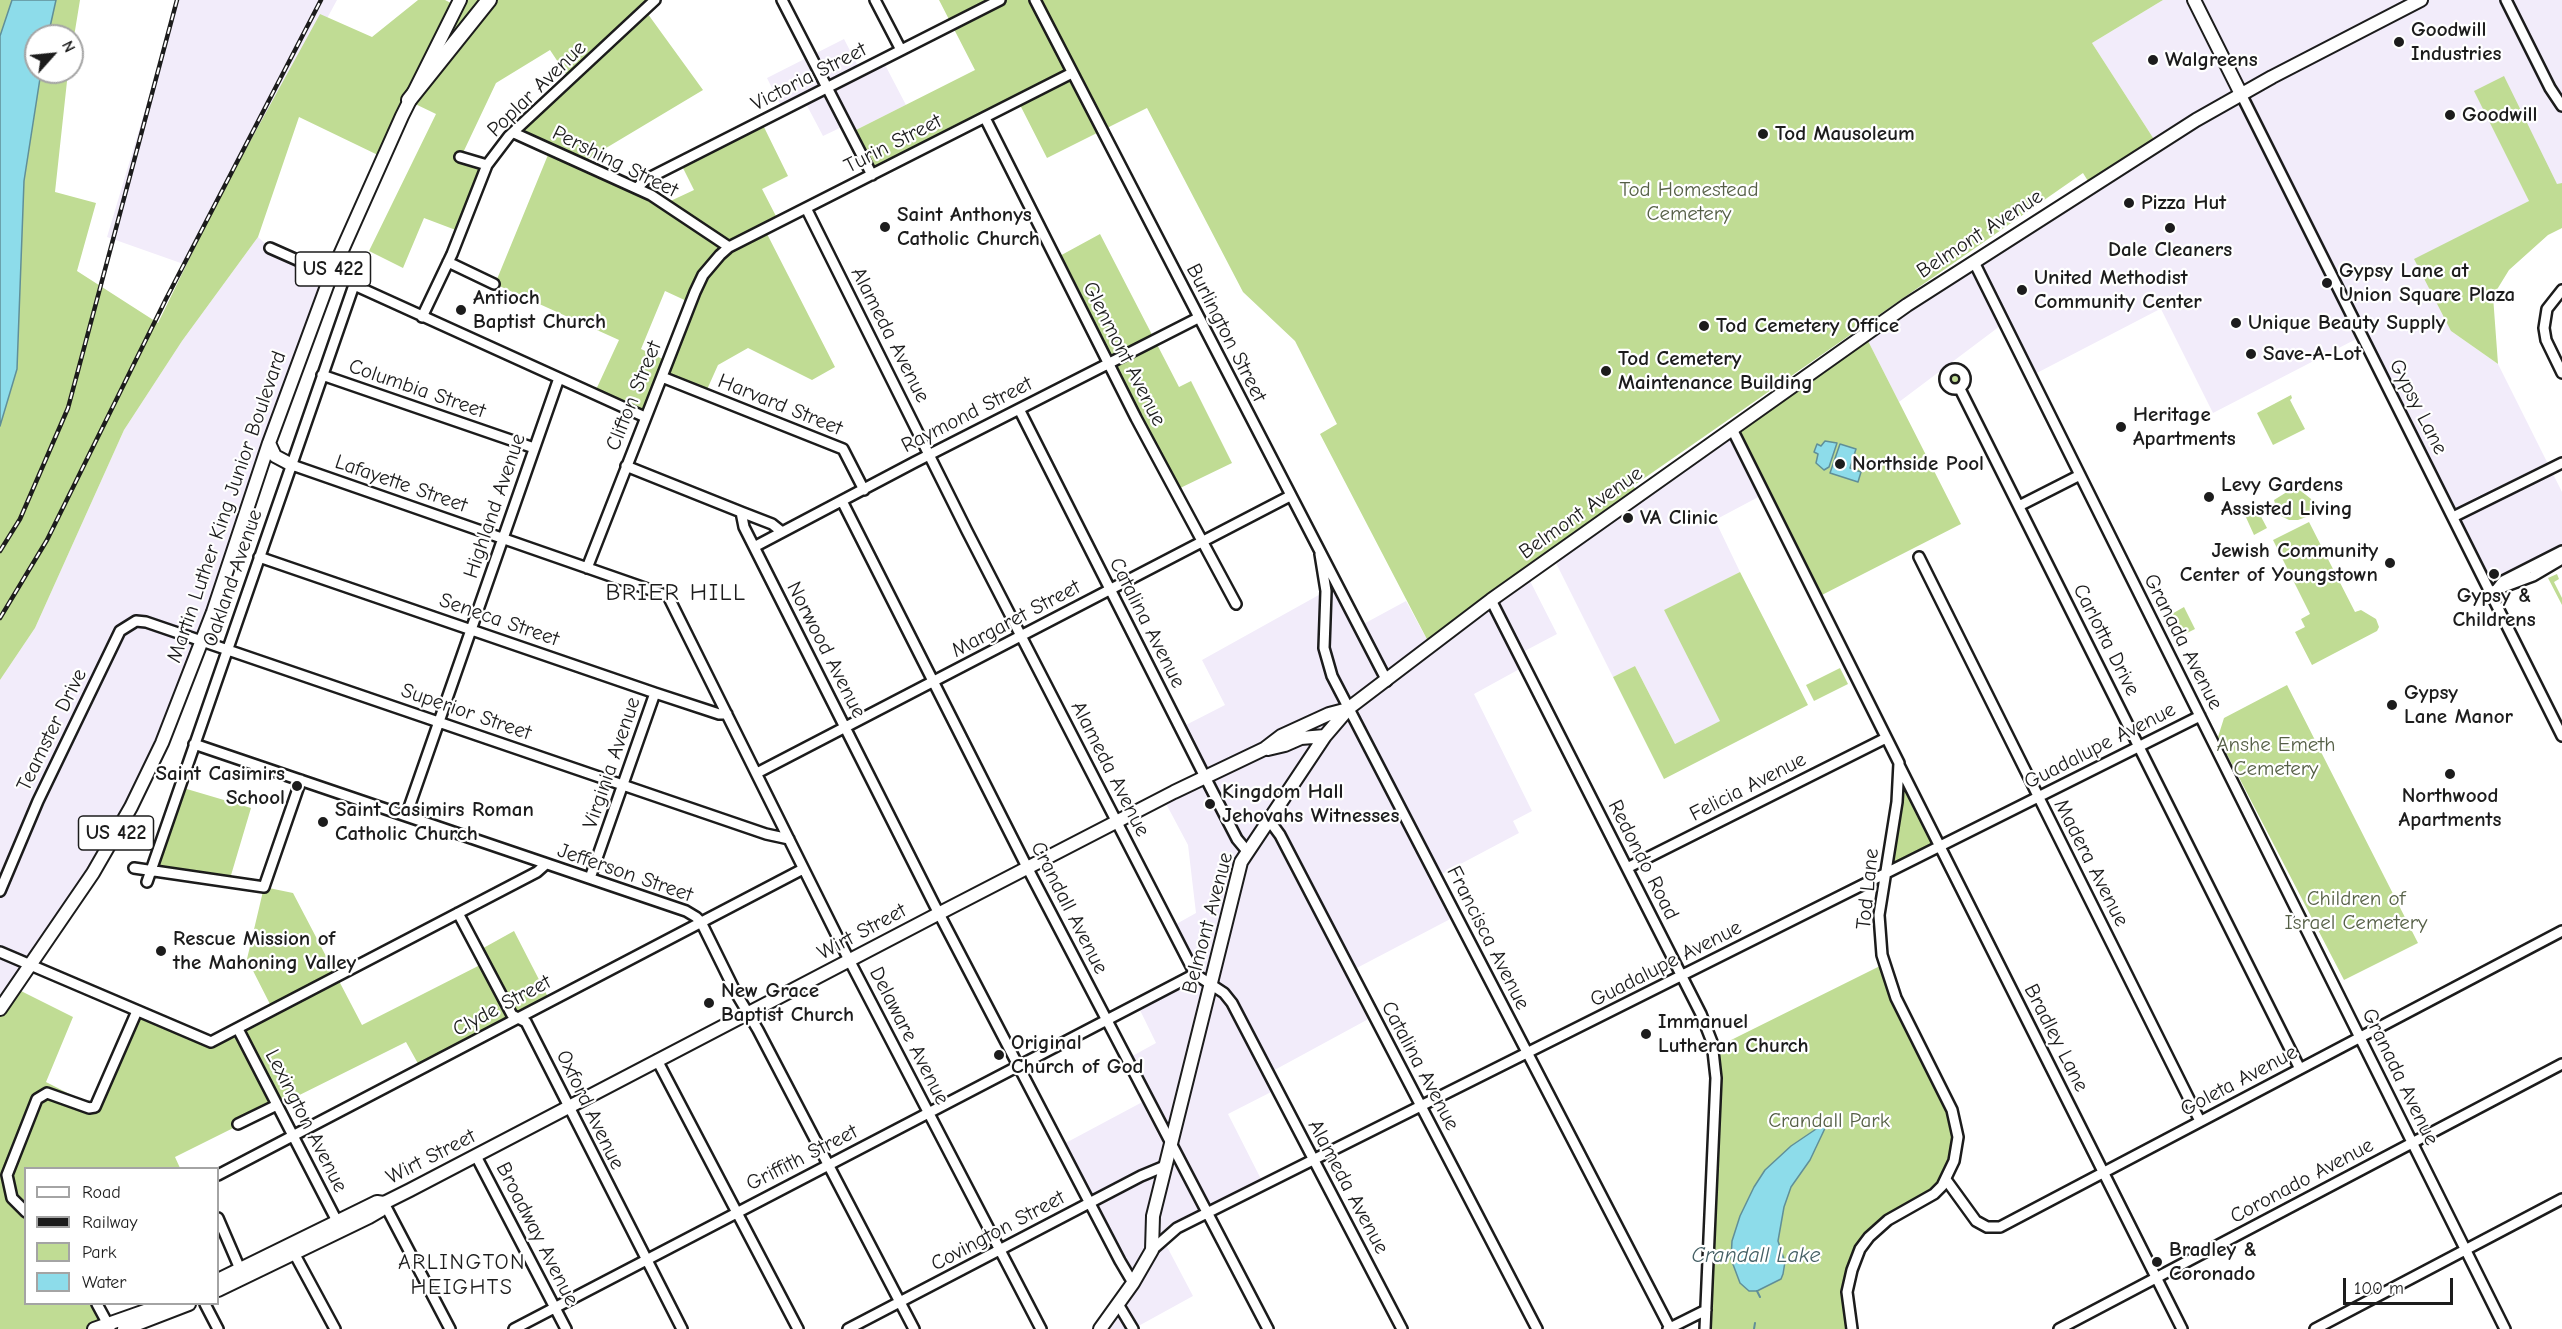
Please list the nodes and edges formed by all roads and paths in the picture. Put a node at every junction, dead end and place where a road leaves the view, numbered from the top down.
1 (460, 0) edge
2 (489, 0) edge
3 (655, 0) edge
4 (782, 0) edge
5 (875, 0) edge
6 (1000, 0) edge
7 (1035, 0) edge
8 (2194, 0) edge
9 (2421, 0) edge
10 (2506, 0) edge
11 (2404, 4) edge
12 (901, 50) junction
13 (1072, 73) junction
14 (827, 88) junction
15 (2241, 94) junction
16 (409, 100) junction
17 (2562, 106) edge
18 (985, 118) junction
19 (514, 133) junction
20 (460, 158) dead end
21 (487, 165) junction
22 (872, 175) junction
23 (637, 189) junction
24 (806, 208) junction
25 (729, 247) junction
26 (270, 248) dead end
27 (448, 262) junction
28 (1974, 262) junction
29 (331, 275) junction
30 (494, 284) dead end
31 (2562, 290) edge
32 (422, 317) junction
33 (1198, 318) junction
34 (1109, 362) junction
35 (2562, 373) edge
36 (322, 375) junction
37 (662, 376) junction
38 (559, 378) junction
39 (1960, 389) dead end
40 (1019, 409) junction
41 (645, 417) junction
42 (1731, 429) junction
43 (269, 443) junction
44 (534, 448) junction
45 (930, 454) junction
46 (2562, 463) edge
47 (292, 465) junction
48 (626, 466) junction
49 (2080, 475) junction
50 (864, 490) junction
51 (1290, 496) junction
52 (842, 501) junction
53 (2019, 506) junction
54 (741, 512) junction
55 (2453, 517) junction
56 (782, 532) junction
57 (503, 539) junction
58 (1202, 543) junction
59 (754, 547) junction
60 (2562, 551) edge
61 (1320, 554) junction
62 (259, 557) junction
63 (1919, 557) dead end
64 (2562, 559) edge
65 (587, 568) junction
66 (1111, 590) junction
67 (2493, 591) junction
68 (668, 596) joint
69 (1491, 600) junction
70 (1236, 604) dead end
71 (131, 622) joint
72 (471, 630) junction
73 (1022, 636) junction
74 (201, 641) junction
75 (227, 650) junction
76 (1387, 681) junction
77 (934, 682) junction
78 (655, 693) junction
79 (1349, 708) junction
80 (728, 714) junction
81 (2200, 716) junction
82 (439, 722) junction
83 (845, 728) junction
84 (1325, 736) junction
85 (2562, 736) edge
86 (1886, 738) junction
87 (194, 744) junction
88 (2139, 747) junction
89 (1264, 749) junction
90 (1899, 764) junction
91 (757, 773) junction
92 (1205, 777) junction
93 (301, 780) junction
94 (623, 785) junction
95 (2038, 797) junction
96 (406, 816) junction
97 (1269, 820) junction
98 (1116, 823) junction
99 (789, 839) junction
100 (1940, 847) junction
101 (1247, 851) junction
102 (546, 864) junction
103 (134, 868) dead end
104 (1028, 868) junction
105 (1627, 868) junction
106 (803, 869) junction
107 (151, 871) junction
108 (1885, 875) junction
109 (590, 878) junction
110 (147, 882) dead end
111 (0, 891) edge
112 (458, 913) junction
113 (939, 913) junction
114 (701, 922) junction
115 (2562, 931) edge
116 (0, 952) edge
117 (849, 960) junction
118 (31, 965) junction
119 (1195, 974) junction
120 (1682, 975) junction
121 (1212, 983) junction
122 (0, 1009) edge
123 (137, 1011) junction
124 (748, 1012) junction
125 (519, 1018) junction
126 (1107, 1020) junction
127 (238, 1029) junction
128 (2361, 1037) junction
129 (1528, 1053) junction
130 (657, 1060) junction
131 (2562, 1064) edge
132 (1019, 1066) junction
133 (2300, 1069) junction
134 (277, 1105) junction
135 (1421, 1106) junction
136 (568, 1108) junction
137 (929, 1113) junction
138 (2200, 1121) junction
139 (238, 1124) dead end
140 (293, 1136) junction
141 (1171, 1142) junction
142 (2413, 1143) junction
143 (476, 1156) junction
144 (1314, 1160) junction
145 (829, 1165) junction
146 (1165, 1166) junction
147 (2104, 1173) junction
148 (219, 1174) edge
149 (1947, 1181) junction
150 (2562, 1199) edge
151 (384, 1203) junction
152 (1089, 1203) junction
153 (24, 1210) edge
154 (737, 1212) junction
155 (1208, 1213) junction
156 (219, 1220) edge
157 (339, 1226) junction
158 (1000, 1250) junction
159 (1152, 1250) junction
160 (2466, 1250) junction
161 (294, 1253) junction
162 (646, 1260) junction
163 (240, 1269) junction
164 (2156, 1278) junction
165 (219, 1280) edge
166 (1133, 1283) junction
167 (219, 1290) edge
168 (900, 1302) junction
169 (1118, 1304) junction
170 (98, 1305) edge
171 (162, 1305) edge
172 (186, 1305) edge
173 (206, 1305) edge
174 (556, 1307) junction
175 (1706, 1310) junction
176 (109, 1326) edge
177 (1669, 1328) edge
178 (94, 1329) edge
179 (124, 1329) edge
180 (218, 1329) edge
181 (335, 1329) edge
182 (450, 1329) edge
183 (514, 1329) edge
184 (566, 1329) edge
185 (682, 1329) edge
186 (798, 1329) edge
187 (848, 1329) edge
188 (914, 1329) edge
189 (1041, 1329) edge
190 (1100, 1329) edge
191 (1133, 1329) edge
192 (1268, 1329) edge
193 (1402, 1329) edge
194 (1537, 1329) edge
195 (1705, 1329) edge
196 (1852, 1329) edge
197 (2059, 1329) edge
198 (2182, 1329) edge
199 (2315, 1329) edge
200 (2505, 1329) edge

1 - 16 main road, Martin Luther King Junior Boulevard / US 422
2 - 16 highway
3 - 19 street, Poplar Avenue
4 - 14 street
5 - 12 street
6 - 12 street, Victoria Street
7 - 13 street, Burlington Street
8 - 15 main road
9 - 11 main road, Belmont Avenue
10 - 17 street
11 - 15 main road, Belmont Avenue
12 - 14 street, Victoria Street
13 - 18 street, Turin Street
13 - 33 street, Burlington Street
14 - 22 street
14 - 23 street, Victoria Street
15 - 28 main road, Belmont Avenue
15 - 55 street, Gypsy Lane
16 - 29 main road, Martin Luther King Junior Boulevard / US 422
18 - 22 street, Turin Street
18 - 34 street, Glenmont Avenue
19 - 21 street, Poplar Avenue
19 - 23 street, Pershing Street
20 - 21 street
21 - 27 street, Poplar Avenue
22 - 24 street, Turin Street
23 - 25 street, Pershing Street
24 - 25 street, Turin Street
24 - 45 street, Alameda Avenue
25 - 37 street, Clifton Street
26 - 29 street
27 - 30 street
27 - 32 street, Poplar Avenue
28 - 42 main road, Belmont Avenue
28 - 49 street, Granada Avenue
29 - 43 main road, Martin Luther King Junior Boulevard / US 422
31 - 35 street
32 - 36 street, Oakland Avenue
32 - 38 street
33 - 34 street, Raymond Street
33 - 51 street, Burlington Street
34 - 40 street, Raymond Street
34 - 58 street, Glenmont Avenue
36 - 44 street, Columbia Street
36 - 47 street, Oakland Avenue
37 - 41 street, Clifton Street
37 - 50 street, Harvard Street
38 - 41 street
38 - 44 street, Highland Avenue
39 - 53 street, Carlotta Drive
40 - 45 street, Raymond Street
40 - 66 street, Catalina Avenue
41 - 48 street, Clifton Street
42 - 69 main road, Belmont Avenue
42 - 86 street
43 - 47 main road
43 - 74 main road, Martin Luther King Junior Boulevard / US 422
44 - 57 street, Highland Avenue
45 - 50 street, Raymond Street
45 - 73 street, Alameda Avenue
46 - 55 street
47 - 57 street, Lafayette Street
47 - 62 street, Oakland Avenue
48 - 54 street
48 - 65 street, Clifton Street
49 - 53 street
49 - 81 street, Granada Avenue
50 - 52 street, Raymond Street
51 - 58 street, Margaret Street
51 - 61 street, Burlington Street
52 - 56 street, Raymond Street
52 - 77 street, Crandall Avenue
53 - 88 street, Carlotta Drive
54 - 56 street
54 - 59 street, Norwood Avenue
55 - 67 street, Gypsy Lane
56 - 59 street, Raymond Street
57 - 65 street, Lafayette Street
57 - 72 street, Highland Avenue
58 - 66 street, Margaret Street
58 - 70 street, Glenmont Avenue
59 - 83 street, Norwood Avenue
60 - 67 street
61 - 76 street, Burlington Street
61 - 79 street, Francisca Avenue
62 - 72 street, Seneca Street
62 - 75 street, Oakland Avenue
63 - 95 street, Madera Avenue
64 - 67 street
65 - 68 street, Lafayette Street
66 - 73 street, Margaret Street
66 - 92 street, Catalina Avenue
67 - 85 street, Gypsy Lane
68 - 80 street, Delaware Avenue
69 - 76 main road, Belmont Avenue
69 - 105 street, Redondo Road
71 - 74 street, Superior Street
71 - 111 street, Teamster Drive
72 - 78 street, Seneca Street
72 - 82 street, Highland Avenue
73 - 77 street, Margaret Street
73 - 98 street, Alameda Avenue
74 - 75 street, Superior Street
74 - 118 main road, Martin Luther King Junior Boulevard / US 422
75 - 82 street, Superior Street
75 - 87 street, Oakland Avenue
76 - 79 main road, Belmont Avenue
77 - 83 street, Margaret Street
77 - 104 street, Crandall Avenue
78 - 80 street, Seneca Street
78 - 94 street, Virginia Avenue
79 - 84 main road, Belmont Avenue
79 - 89 main road, Wirt Street
79 - 129 street, Francisca Avenue
80 - 91 street, Delaware Avenue
81 - 88 street, Guadalupe Avenue
81 - 128 street, Granada Avenue
82 - 94 street, Superior Street
82 - 96 street, Highland Avenue
83 - 91 street, Margaret Street
83 - 113 street, Norwood Avenue
84 - 89 main road, Wirt Street
84 - 97 main road, Belmont Avenue
86 - 90 street
86 - 105 street, Felicia Avenue
87 - 93 street, Jefferson Street
87 - 107 street, Oakland Avenue
88 - 95 street, Guadalupe Avenue
88 - 133 street, Carlotta Drive
89 - 92 main road, Wirt Street
90 - 100 street, Bradley Lane
90 - 108 street, Tod Lane
91 - 99 street, Delaware Avenue
92 - 98 main road, Wirt Street
92 - 101 street, Catalina Avenue
93 - 96 street, Jefferson Street
93 - 107 street
94 - 99 street, Superior Street
94 - 109 street, Virginia Avenue
95 - 100 street, Guadalupe Avenue
95 - 138 street, Madera Avenue
96 - 102 street, Jefferson Street
97 - 101 main road, Belmont Avenue
97 - 135 street, Catalina Avenue
98 - 104 main road, Wirt Street
98 - 119 street, Alameda Avenue
99 - 106 street, Delaware Avenue
100 - 108 street, Guadalupe Avenue
100 - 147 street, Bradley Lane
101 - 121 main road, Belmont Avenue
102 - 109 street, Jefferson Street
102 - 112 street
103 - 107 street
104 - 113 main road, Wirt Street
104 - 126 street, Crandall Avenue
105 - 120 street, Redondo Road
106 - 114 street, Clyde Street
106 - 117 street, Delaware Avenue
107 - 110 street, Oakland Avenue
108 - 120 street, Guadalupe Avenue
108 - 149 street, Tod Lane
109 - 114 street, Jefferson Street
112 - 125 street, Oxford Avenue
112 - 127 street
113 - 117 main road, Wirt Street
113 - 132 street, Norwood Avenue
114 - 124 street
114 - 125 street, Clyde Street
115 - 128 street, Goleta Avenue
116 - 118 street
117 - 124 main road, Wirt Street
117 - 137 street, Delaware Avenue
118 - 122 main road, Martin Luther King Junior Boulevard / US 422
118 - 123 street
119 - 121 street, Alameda Avenue
119 - 126 street, Griffith Street
120 - 129 street, Guadalupe Avenue
120 - 175 street, Redondo Road
121 - 141 main road, Belmont Avenue
121 - 144 street, Alameda Avenue
123 - 127 street
123 - 153 street
124 - 130 main road, Wirt Street
124 - 145 street
125 - 136 street, Oxford Avenue
125 - 140 street, Clyde Street
126 - 132 street, Griffith Street
126 - 141 street, Crandall Avenue
127 - 134 street, Lexington Avenue
128 - 133 street, Goleta Avenue
128 - 142 street, Granada Avenue
129 - 135 street, Guadalupe Avenue
129 - 177 street, Francisca Avenue
130 - 136 main road, Wirt Street
130 - 154 street
131 - 142 street, Coronado Avenue
132 - 137 street, Griffith Street
132 - 152 street, Norwood Avenue
133 - 138 street, Goleta Avenue
134 - 139 street
134 - 140 street, Lexington Avenue
135 - 144 street, Guadalupe Avenue
135 - 194 street, Catalina Avenue
136 - 143 main road, Wirt Street
136 - 162 street, Oxford Avenue
137 - 145 street, Griffith Street
137 - 158 street, Delaware Avenue
138 - 147 street, Goleta Avenue
140 - 148 street, Clyde Street
140 - 157 street, Lexington Avenue
141 - 146 main road, Belmont Avenue
141 - 155 street, Crandall Avenue
142 - 160 street, Granada Avenue
142 - 164 street, Coronado Avenue
143 - 151 main road, Wirt Street
143 - 174 street, Broadway Avenue
144 - 155 street, Guadalupe Avenue
144 - 193 street, Alameda Avenue
145 - 154 street, Griffith Street
145 - 168 street
146 - 152 street, Covington Street
146 - 159 main road, Belmont Avenue
147 - 149 street, Goleta Avenue
147 - 164 street, Bradley Lane
149 - 196 street
150 - 160 street
151 - 157 main road, Wirt Street
151 - 182 street
152 - 158 street, Covington Street
152 - 166 street
154 - 162 street, Griffith Street
154 - 186 street
155 - 159 street, Guadalupe Avenue
155 - 192 street, Crandall Avenue
156 - 163 street
157 - 161 main road, Wirt Street
157 - 163 main road, Wirt Street
158 - 168 street, Covington Street
158 - 189 street, Delaware Avenue
159 - 166 main road, Belmont Avenue
160 - 199 street
160 - 200 street, Granada Avenue
161 - 167 main road, Wirt Street
161 - 181 street
162 - 174 street, Griffith Street
162 - 185 street, Oxford Avenue
163 - 165 main road, Wirt Street
164 - 197 street, Coronado Avenue
164 - 198 street, Bradley Lane
166 - 169 main road, Belmont Avenue
168 - 187 street, Covington Street
168 - 188 street
169 - 190 main road, Belmont Avenue
169 - 191 street
170 - 176 street
171 - 176 main road
172 - 179 main road
173 - 180 street
174 - 183 street, Griffith Street
174 - 184 street, Broadway Avenue
175 - 177 street
175 - 195 street, Redondo Road
176 - 178 main road

